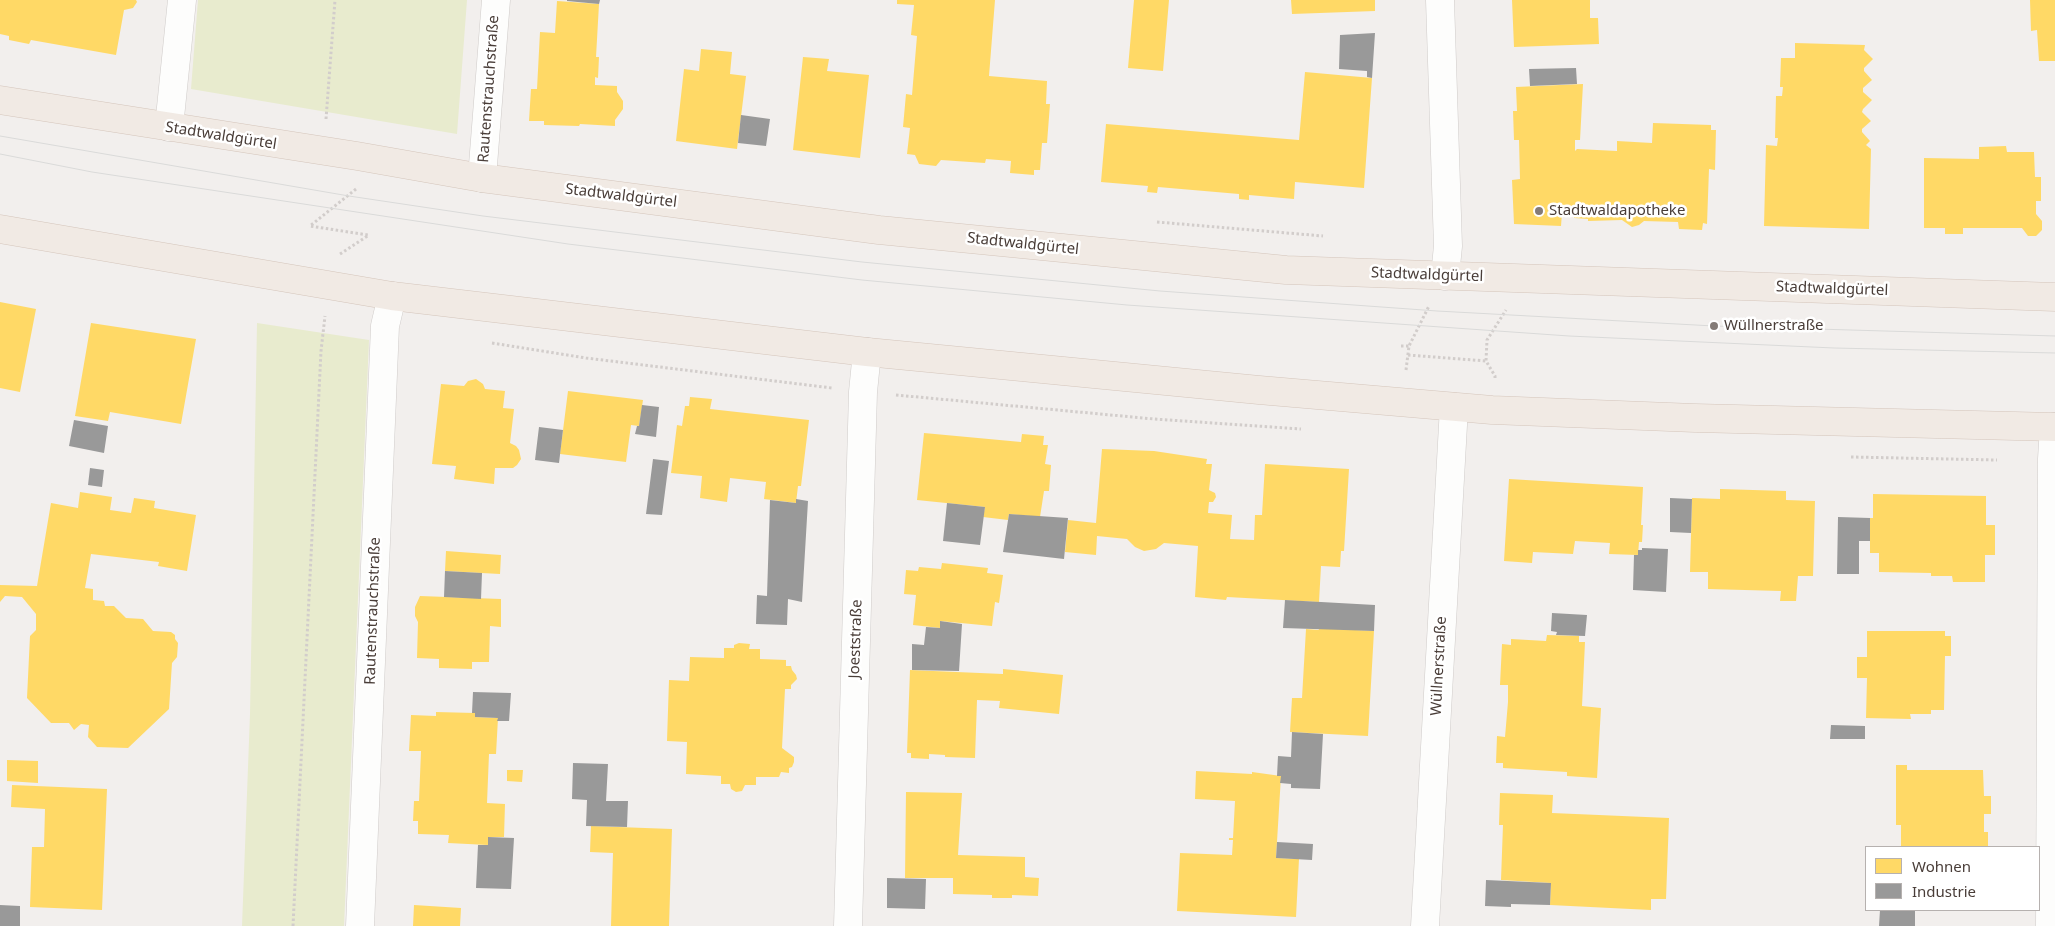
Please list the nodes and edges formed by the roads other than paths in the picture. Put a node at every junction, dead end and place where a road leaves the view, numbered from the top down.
1 (182, 0) edge
2 (496, 0) edge
3 (1440, 0) edge
4 (0, 100) edge
5 (169, 127) junction
6 (482, 178) junction
7 (0, 229) edge
8 (1445, 276) junction
9 (392, 296) junction
10 (2055, 297) edge
11 (867, 352) junction
12 (1454, 407) junction
13 (2055, 427) edge
14 (360, 926) edge
15 (848, 926) edge
16 (1425, 926) edge
17 (2050, 926) edge

1 - 5 street
2 - 6 street, Rautenstrauchstraße
3 - 8 street
4 - 5 main road, Stadtwaldgürtel
5 - 6 main road, Stadtwaldgürtel
6 - 8 main road, Stadtwaldgürtel
7 - 9 main road
8 - 10 main road, Stadtwaldgürtel
9 - 11 main road
9 - 14 street, Rautenstrauchstraße
11 - 12 main road
11 - 15 street, Joeststraße
12 - 13 main road
12 - 16 street, Wüllnerstraße
13 - 17 street

